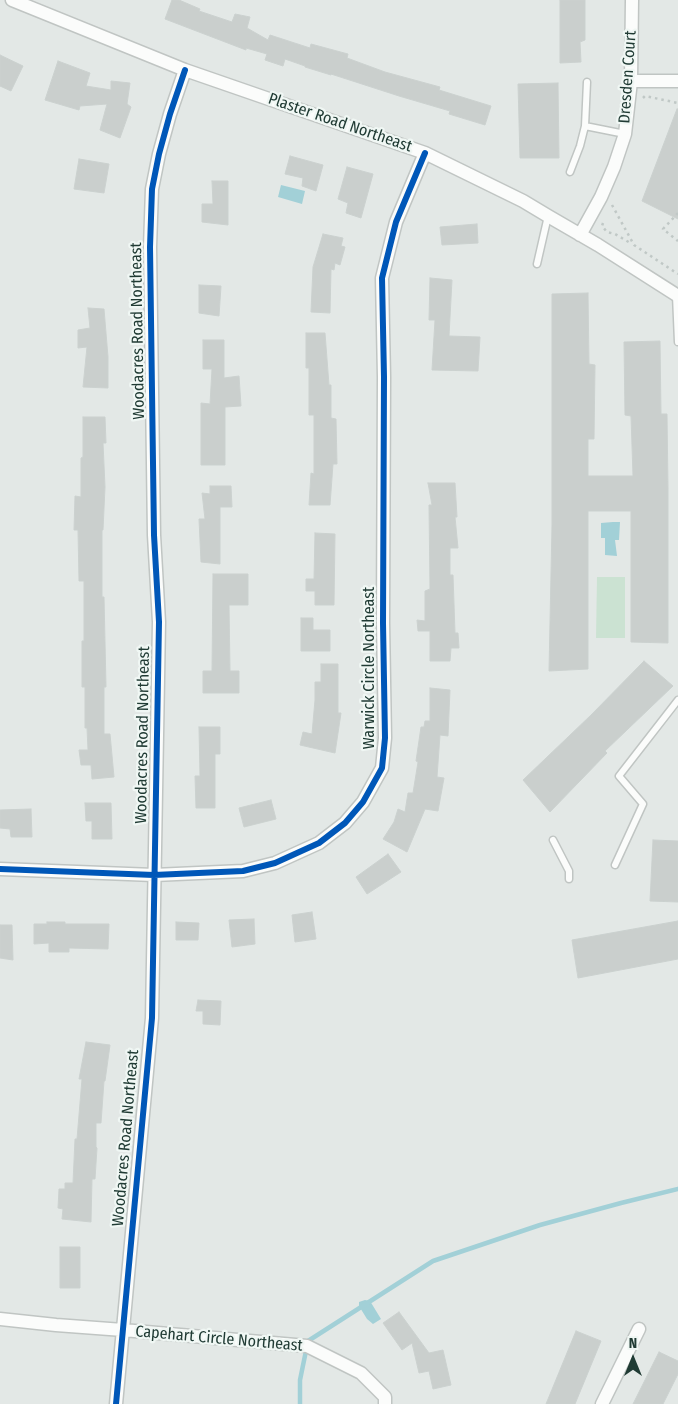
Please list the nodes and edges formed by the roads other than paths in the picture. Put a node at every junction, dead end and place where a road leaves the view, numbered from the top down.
1 (12, 0) edge
2 (632, 0) edge
3 (185, 70) junction
4 (631, 81) junction
5 (678, 81) edge
6 (587, 82) dead end
7 (585, 126) junction
8 (625, 134) junction
9 (425, 152) junction
10 (570, 172) dead end
11 (548, 216) junction
12 (580, 235) junction
13 (537, 264) dead end
14 (677, 296) edge
15 (678, 342) edge
16 (678, 700) edge
17 (553, 840) dead end
18 (615, 865) dead end
19 (0, 869) edge
20 (154, 875) junction
21 (569, 879) dead end
22 (0, 1319) edge
23 (639, 1328) dead end
24 (123, 1330) junction
25 (116, 1404) edge
26 (385, 1404) edge
27 (602, 1404) edge

1 - 3 street, Plaster Road Northeast
2 - 4 street, Dresden Court
3 - 9 street, Plaster Road Northeast
3 - 20 street, Woodacres Road Northeast
4 - 5 street
4 - 8 street, Dresden Court
6 - 7 lane
7 - 8 lane
7 - 10 lane
8 - 12 street, Dresden Court
9 - 11 street, Plaster Road Northeast
9 - 20 street, Warwick Circle Northeast
11 - 12 street, Plaster Road Northeast
11 - 13 lane
12 - 14 street, Plaster Road Northeast
14 - 15 lane
16 - 18 lane
17 - 21 lane
19 - 20 street, Warwick Circle Northeast
20 - 24 street, Woodacres Road Northeast
22 - 24 street, Capehart Circle Northeast
23 - 27 street
24 - 25 street, Woodacres Road Northeast
24 - 26 street, Capehart Circle Northeast

